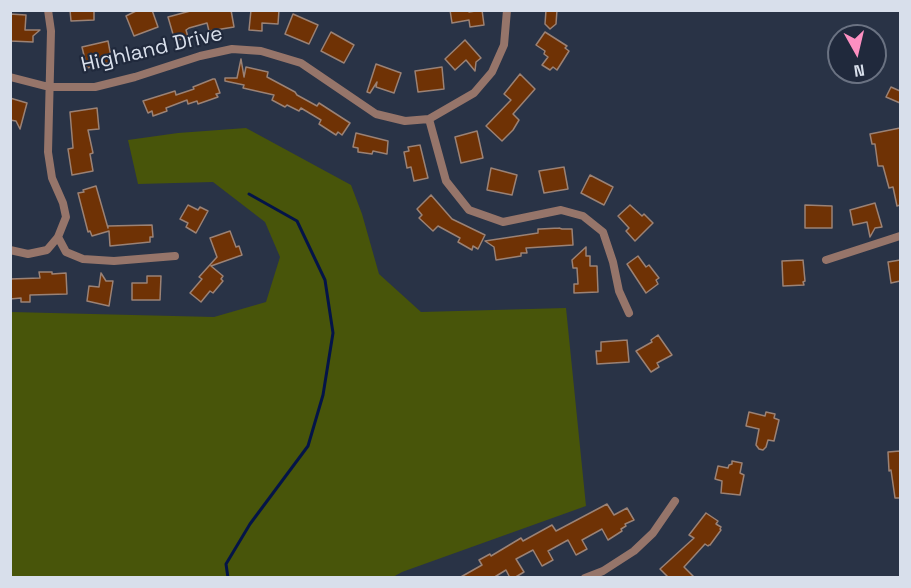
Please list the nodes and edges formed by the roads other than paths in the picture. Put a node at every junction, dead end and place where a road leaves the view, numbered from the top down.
1 (48, 10) edge
2 (507, 10) edge
3 (10, 77) edge
4 (50, 87) junction
5 (429, 119) junction
6 (900, 236) edge
7 (58, 237) junction
8 (10, 250) edge
9 (175, 256) dead end
10 (826, 260) dead end
11 (629, 313) dead end
12 (675, 501) dead end
13 (585, 578) edge

1 - 4 street
2 - 5 street, Highland Drive
3 - 4 street, Highland Drive
4 - 5 street, Highland Drive
4 - 7 street
5 - 11 street
6 - 10 street
7 - 8 street
7 - 9 street
12 - 13 street

